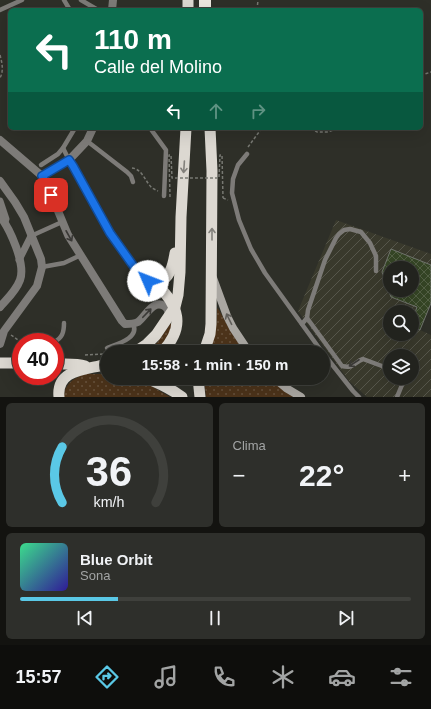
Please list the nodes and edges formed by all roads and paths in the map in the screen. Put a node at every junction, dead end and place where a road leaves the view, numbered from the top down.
1 (22, 0) edge
2 (81, 0) edge
3 (95, 8) edge
4 (0, 10) edge
5 (0, 55) edge
6 (0, 78) edge
7 (74, 130) edge
8 (92, 130) edge
9 (151, 130) edge
10 (186, 130) edge
11 (210, 130) edge
12 (261, 130) edge
13 (314, 130) edge
14 (334, 130) edge
15 (0, 140) edge
16 (87, 141) junction
17 (63, 148) junction
18 (247, 154) joint
19 (69, 160) junction
20 (41, 165) dead end
21 (128, 172) junction
22 (42, 176) junction
23 (133, 182) dead end
24 (1, 185) edge
25 (164, 196) junction
26 (170, 197) dead end
27 (223, 198) dead end
28 (170, 200) dead end
29 (0, 201) edge
30 (181, 217) junction
31 (2, 219) edge
32 (62, 222) junction
33 (31, 236) junction
34 (81, 255) junction
35 (19, 260) junction
36 (42, 267) junction
37 (376, 271) dead end
38 (211, 273) junction
39 (156, 284) junction
40 (175, 307) junction
41 (0, 308) edge
42 (169, 317) junction
43 (307, 318) junction
44 (64, 323) dead end
45 (132, 324) junction
46 (302, 324) junction
47 (4, 331) junction
48 (63, 333) edge
49 (12, 336) edge
50 (0, 344) edge
51 (114, 345) edge
52 (146, 345) edge
53 (169, 345) edge
54 (206, 345) edge
55 (245, 345) edge
56 (318, 345) edge
57 (330, 361) edge
58 (0, 363) edge
59 (12, 363) edge
60 (64, 364) edge
61 (383, 366) edge
62 (100, 367) edge
63 (162, 385) edge
64 (169, 385) edge
65 (199, 385) edge
66 (282, 385) edge
67 (402, 385) edge
68 (179, 394) edge
69 (59, 397) edge
70 (200, 397) edge
71 (302, 397) edge
72 (359, 397) edge
73 (397, 397) edge

1 - 4 lane
2 - 3 lane
5 - 6 path
7 - 17 lane
8 - 16 street
9 - 25 lane
10 -> 30 highway
38 -> 11 highway
12 - 18 path
13 - 14 path
15 - 22 street
16 - 19 street
16 - 21 lane
17 - 19 lane
17 - 20 lane
18 - 46 lane
19 - 22 street
19 - 39 street
21 - 23 lane
21 - 25 path
22 - 32 street
24 - 33 street
25 - 28 path
26 - 27 path, bridge
29 - 31 street
30 - 39 highway
30 - 40 highway
31 - 35 street
32 - 33 lane
32 -> 34 street
33 - 35 street
33 - 36 street
34 - 36 lane
34 - 45 street
35 - 41 street
36 - 47 street
37 - 43 lane
38 - 54 highway
55 -> 38 main road
39 - 40 highway
40 - 42 highway
40 - 53 highway
45 -> 42 street
42 - 52 highway
43 - 46 lane
61 -> 43 lane
44 - 48 lane
45 - 51 lane
46 - 56 lane
47 - 49 path
47 - 50 street
57 - 72 lane
58 - 59 highway
60 - 62 highway
62 - 69 highway
63 - 68 highway
64 - 68 highway
65 - 70 highway
66 - 71 main road
67 - 73 lane

